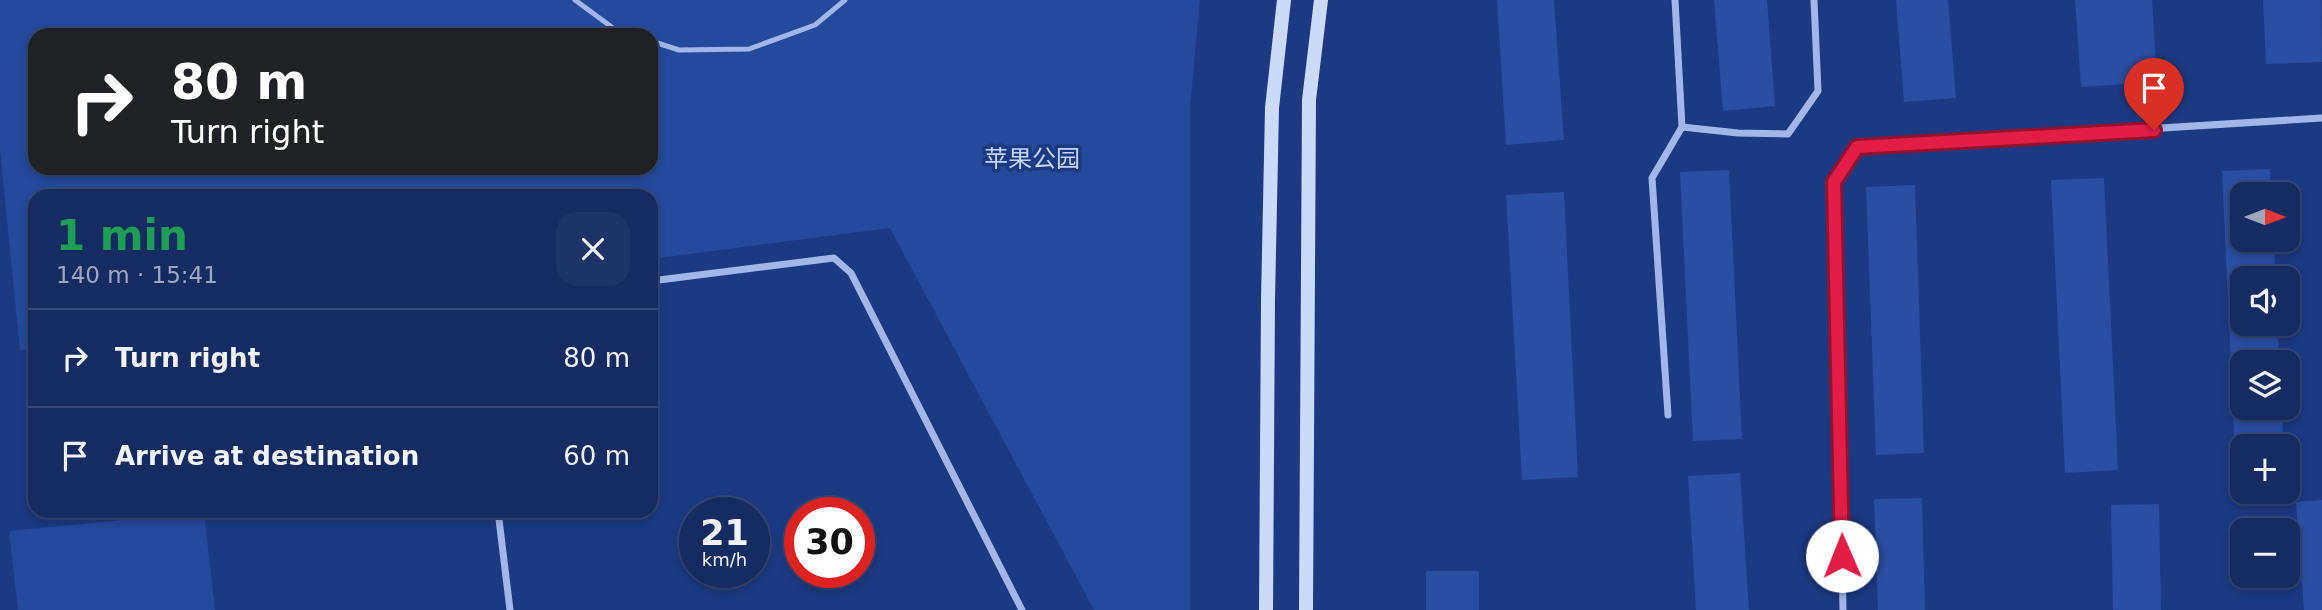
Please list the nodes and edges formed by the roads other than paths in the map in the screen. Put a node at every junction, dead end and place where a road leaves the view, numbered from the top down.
1 (576, 0) edge
2 (845, 0) edge
3 (1284, 0) edge
4 (1321, 0) edge
5 (1675, 0) edge
6 (1814, 0) edge
7 (612, 28) edge
8 (658, 43) edge
9 (2322, 118) edge
10 (1682, 127) junction
11 (658, 280) edge
12 (1668, 415) dead end
13 (499, 518) edge
14 (510, 610) edge
15 (1022, 610) edge
16 (1266, 610) edge
17 (1306, 610) edge
18 (1843, 610) edge

1 - 7 lane
2 - 8 lane
3 - 16 main road
4 - 17 main road
5 - 10 street
6 - 10 street
9 - 18 street
10 - 12 street
11 - 15 street
13 - 14 street

